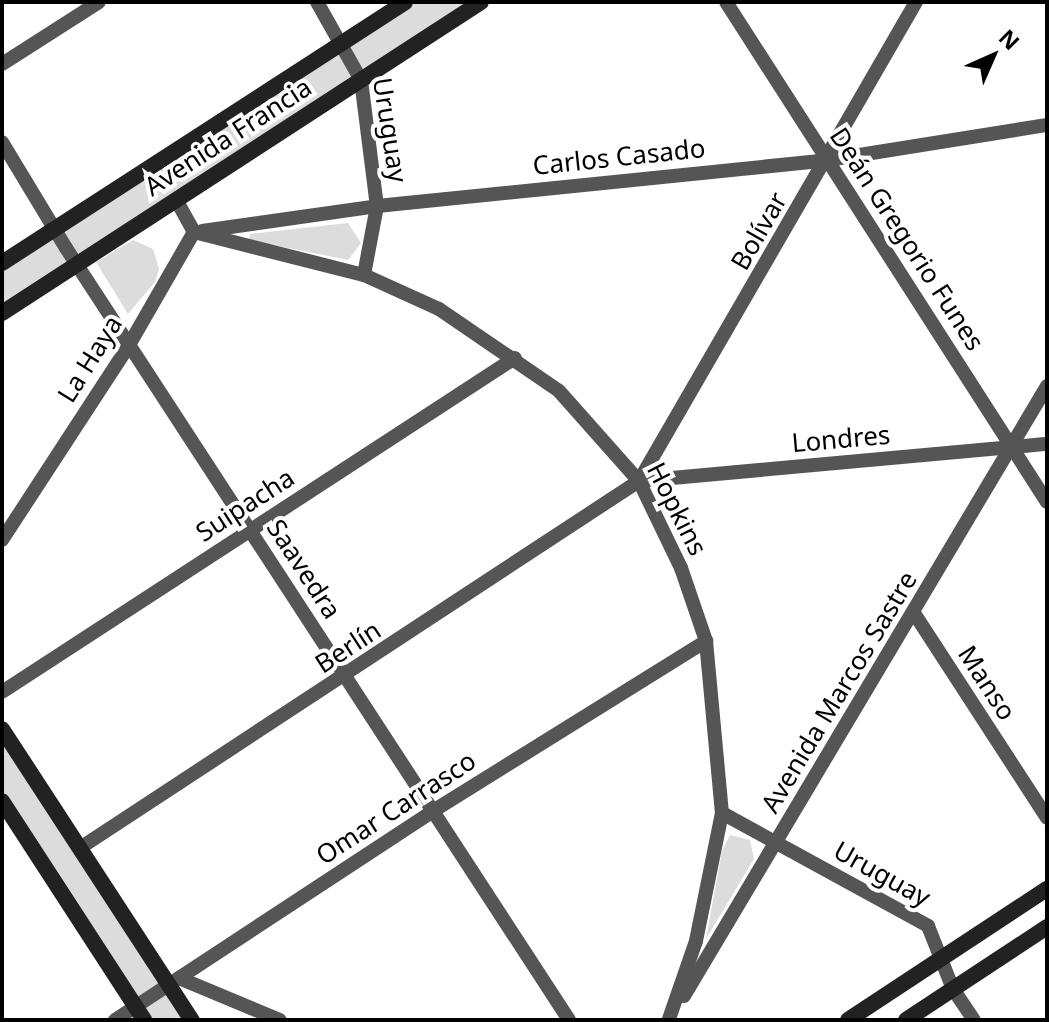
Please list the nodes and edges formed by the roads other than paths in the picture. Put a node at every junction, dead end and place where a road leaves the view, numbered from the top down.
1 (99, 2) edge
2 (317, 2) edge
3 (405, 2) edge
4 (481, 2) edge
5 (726, 2) edge
6 (916, 2) edge
7 (344, 42) junction
8 (2, 64) edge
9 (361, 80) junction
10 (1047, 125) edge
11 (2, 142) edge
12 (828, 160) junction
13 (176, 200) junction
14 (377, 206) junction
15 (56, 227) junction
16 (194, 232) junction
17 (2, 263) edge
18 (76, 264) junction
19 (364, 275) junction
20 (2, 313) edge
21 (129, 345) junction
22 (515, 358) junction
23 (1047, 386) edge
24 (1047, 444) edge
25 (1013, 448) junction
26 (639, 481) junction
27 (1047, 502) edge
28 (250, 530) junction
29 (2, 540) edge
30 (914, 613) junction
31 (706, 641) junction
32 (346, 677) junction
33 (2, 692) edge
34 (2, 729) edge
35 (2, 801) edge
36 (433, 811) junction
37 (722, 813) junction
38 (1047, 818) edge
39 (778, 843) junction
40 (80, 848) junction
41 (1047, 889) edge
42 (1047, 927) edge
43 (941, 959) junction
44 (174, 981) junction
45 (953, 989) junction
46 (140, 1013) edge
47 (115, 1020) edge
48 (192, 1020) edge
49 (280, 1020) edge
50 (569, 1020) edge
51 (669, 1020) edge
52 (848, 1020) edge
53 (906, 1020) edge
54 (974, 1020) edge

1 - 8 street
2 - 7 street, Uruguay
3 - 7 main road, Avenida Francia
4 - 9 main road, Avenida Francia
5 - 12 street, Deán Gregorio Funes
6 - 12 street, Bolívar
7 - 9 street, Uruguay
7 - 15 main road, Avenida Francia
9 - 13 main road, Avenida Francia
9 - 14 street, Uruguay
10 - 12 street, Carlos Casado
11 - 15 street, Saavedra
12 - 14 street, Carlos Casado
12 - 25 street, Deán Gregorio Funes
12 - 26 street, Bolívar
13 - 16 street
13 - 18 main road, Avenida Francia
14 - 16 street, Carlos Casado
14 - 19 street, Uruguay
15 - 17 main road, Avenida Francia
15 - 18 street, Saavedra
16 - 19 street, Hopkins
16 - 21 street, La Haya
18 - 20 main road, Avenida Francia
18 - 21 street, Saavedra
19 - 22 street, Hopkins
21 - 28 street, Saavedra
21 - 29 street, La Haya
22 - 26 street, Hopkins
22 - 28 street, Suipacha
23 - 25 street, Avenida Marcos Sastre
24 - 25 street, Londres
25 - 26 street, Londres
25 - 27 street, Deán Gregorio Funes
25 - 30 street, Avenida Marcos Sastre
26 - 31 street, Hopkins
26 - 32 street, Berlín
28 - 32 street, Saavedra
28 - 33 street, Suipacha
30 - 38 street, Manso
30 - 39 street, Avenida Marcos Sastre
31 - 36 street, Omar Carrasco
31 - 37 street, Hopkins
32 - 36 street, Saavedra
32 - 40 street, Berlín
34 - 40 main road
35 - 46 main road
36 - 44 street, Omar Carrasco
36 - 50 street, Saavedra
37 - 39 street, Uruguay
37 - 51 street, Hopkins
39 - 43 street, Uruguay
39 - 51 street, Avenida Marcos Sastre
40 - 44 main road
41 - 43 main road
42 - 45 main road
43 - 45 street, Uruguay
43 - 52 main road
44 - 46 street, Omar Carrasco
44 - 48 main road
44 - 49 street
45 - 53 main road
45 - 54 street, Uruguay
46 - 47 street, Omar Carrasco

